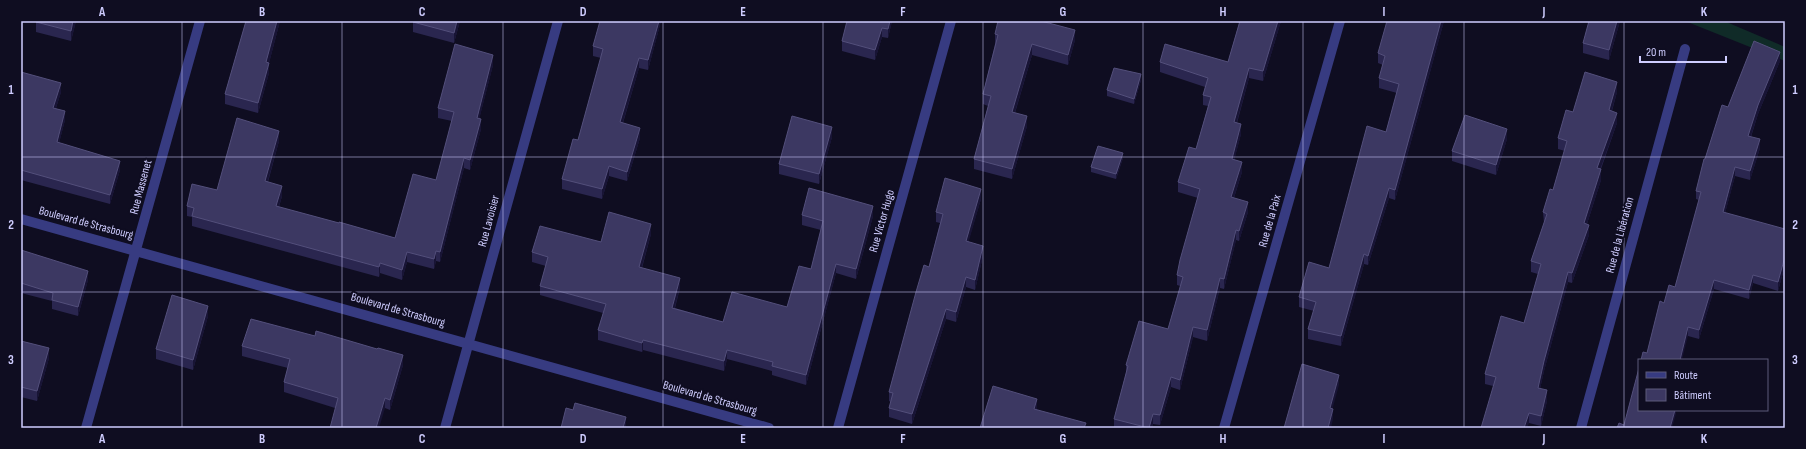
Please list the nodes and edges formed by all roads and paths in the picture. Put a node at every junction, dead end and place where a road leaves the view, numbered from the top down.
1 (200, 21) edge
2 (558, 21) edge
3 (951, 21) edge
4 (1340, 21) edge
5 (1685, 49) dead end
6 (21, 219) edge
7 (136, 250) junction
8 (468, 344) junction
9 (86, 428) edge
10 (445, 428) edge
11 (769, 428) edge
12 (838, 428) edge
13 (1224, 428) edge
14 (1581, 428) edge

1 - 7 street, Rue Massenet
2 - 8 street, Rue Lavoisier
3 - 12 street, Rue Victor Hugo
4 - 13 street, Rue de la Paix
5 - 14 street, Rue de la Libération
6 - 7 street, Boulevard de Strasbourg
7 - 8 street, Boulevard de Strasbourg
7 - 9 street, Rue Massenet
8 - 10 street, Rue Lavoisier
8 - 11 street, Boulevard de Strasbourg

